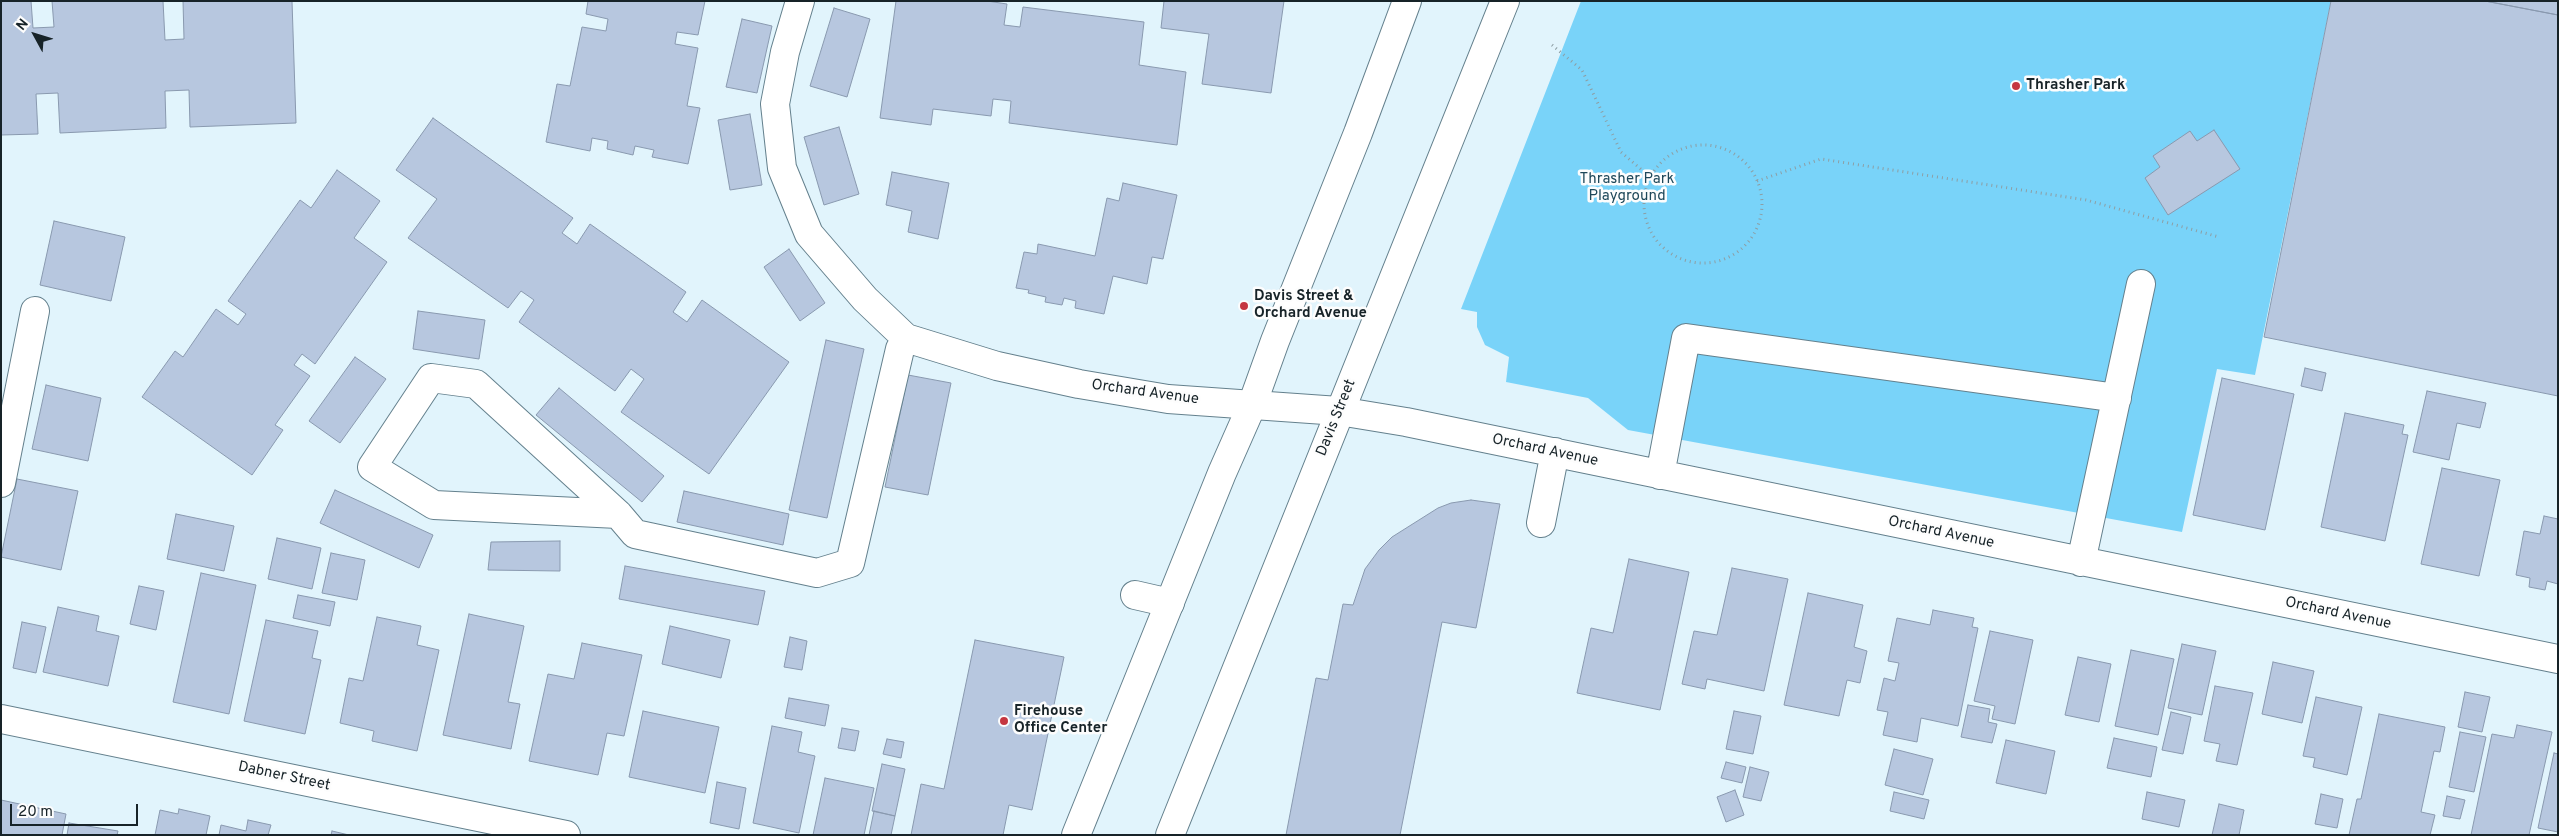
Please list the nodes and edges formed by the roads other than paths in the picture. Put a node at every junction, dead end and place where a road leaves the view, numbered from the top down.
1 (800, 1) edge
2 (1407, 1) edge
3 (1505, 1) edge
4 (2141, 284) dead end
5 (35, 311) dead end
6 (906, 338) junction
7 (2117, 398) junction
8 (1252, 405) junction
9 (1340, 411) junction
10 (1555, 452) junction
11 (1660, 475) junction
12 (1, 483) edge
13 (618, 514) junction
14 (1541, 523) dead end
15 (2081, 562) junction
16 (1135, 594) dead end
17 (1170, 603) junction
18 (2558, 659) edge
19 (1, 719) edge
20 (566, 835) edge
21 (1076, 835) edge
22 (1170, 835) edge

1 - 6 street, Orchard Avenue
2 - 8 street
3 - 9 street, Davis Street
4 - 7 street
5 - 12 street
6 - 8 street, Orchard Avenue
6 - 13 street
7 - 11 street
7 - 15 street
8 - 9 street, Orchard Avenue
8 - 17 street
9 - 10 street, Orchard Avenue
9 - 22 street, Davis Street
10 - 11 street, Orchard Avenue
10 - 14 street
11 - 15 street, Orchard Avenue
13 - 13 street
15 - 18 street, Orchard Avenue
16 - 17 street
17 - 21 street
19 - 20 street, Dabner Street

